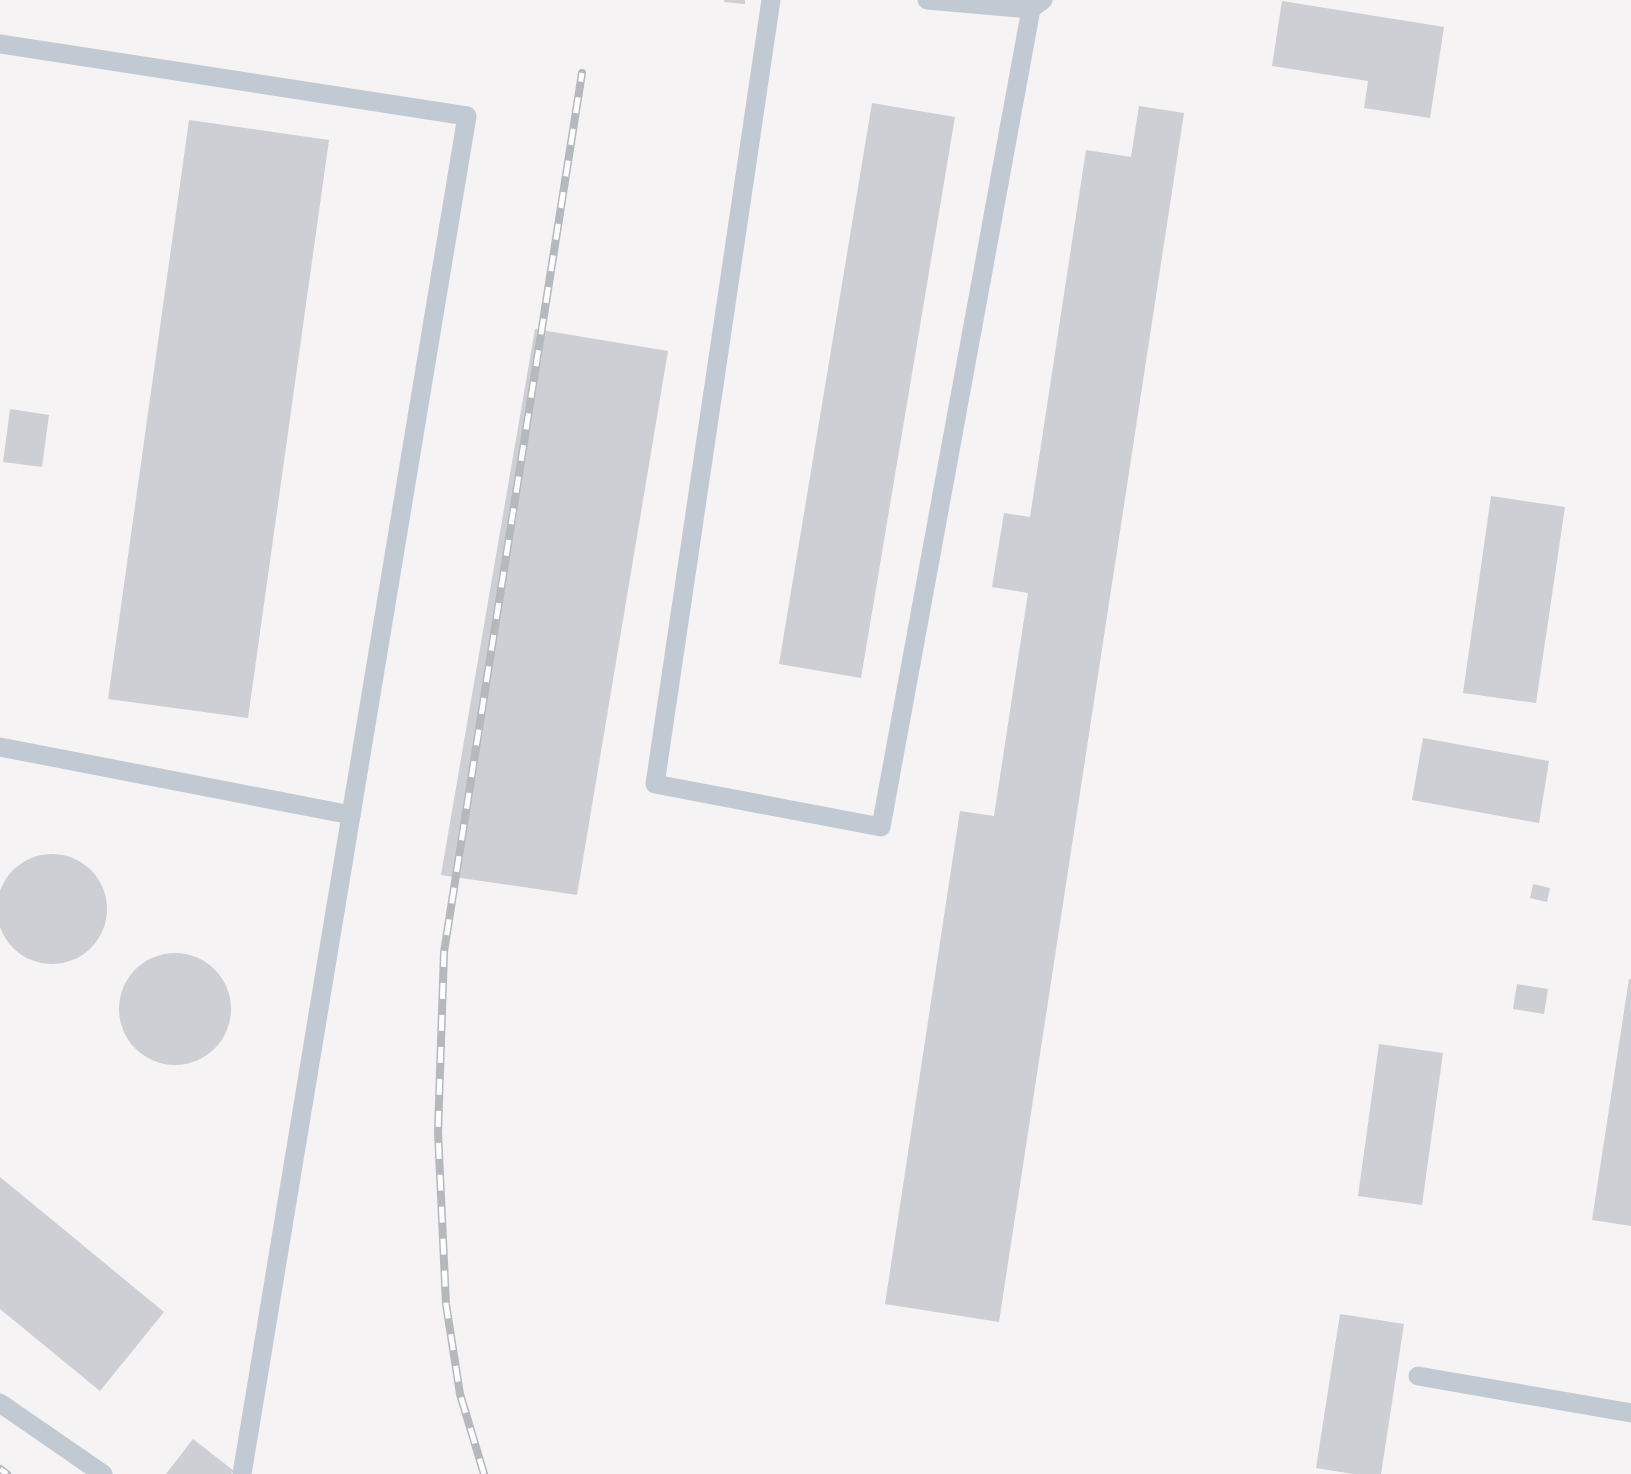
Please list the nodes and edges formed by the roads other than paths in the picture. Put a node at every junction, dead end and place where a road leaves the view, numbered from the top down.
1 (772, 0) edge
2 (927, 0) edge
3 (1037, 4) edge
4 (0, 44) edge
5 (0, 747) edge
6 (351, 815) junction
7 (1418, 1376) dead end
8 (0, 1403) edge
9 (1631, 1413) edge
10 (103, 1474) edge
11 (242, 1474) edge

1 - 3 lane
2 - 3 lane
4 - 6 lane
5 - 6 lane
6 - 11 lane
7 - 9 lane
8 - 10 lane

